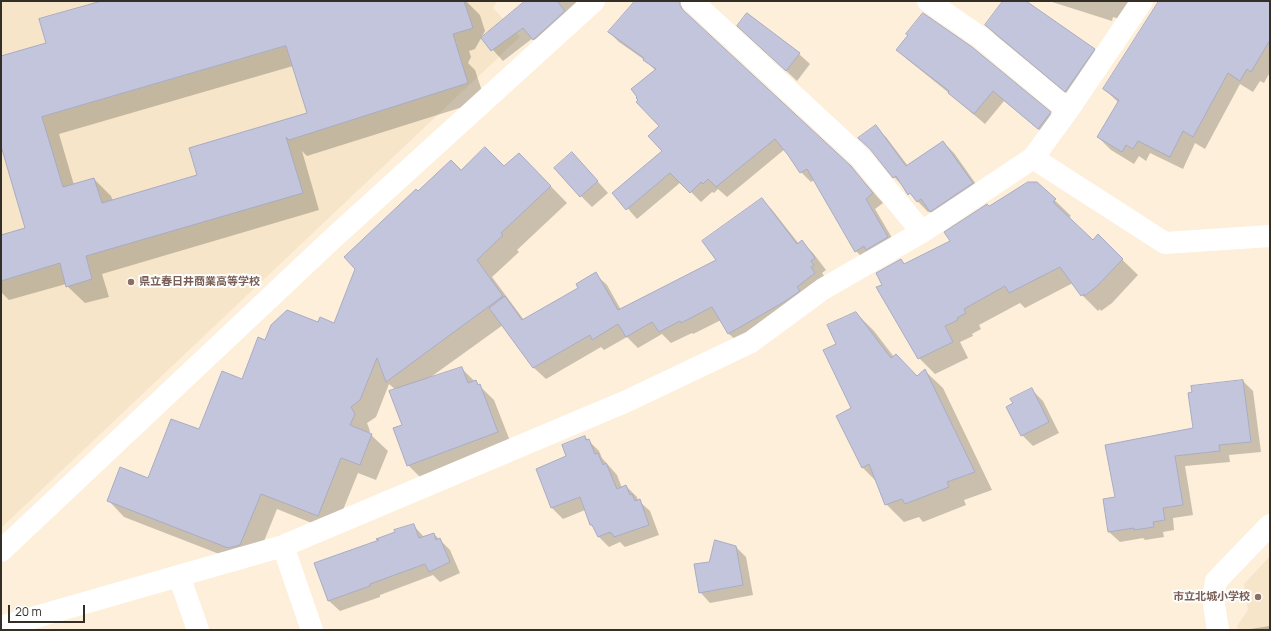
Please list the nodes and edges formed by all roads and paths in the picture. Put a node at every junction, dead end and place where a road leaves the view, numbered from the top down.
1 (594, 1) edge
2 (692, 1) edge
3 (928, 1) edge
4 (1142, 1) edge
5 (1068, 110) junction
6 (1033, 158) junction
7 (922, 232) junction
8 (1270, 236) edge
9 (1270, 525) edge
10 (283, 546) junction
11 (1, 551) edge
12 (179, 576) junction
13 (1, 627) edge
14 (198, 630) edge
15 (312, 630) edge
16 (1218, 630) edge

1 - 11 street
2 - 7 street
3 - 5 street
4 - 5 street
5 - 6 street
6 - 7 street
6 - 8 street
7 - 10 street
9 - 16 street
10 - 12 street
10 - 15 street
12 - 13 street
12 - 14 street

